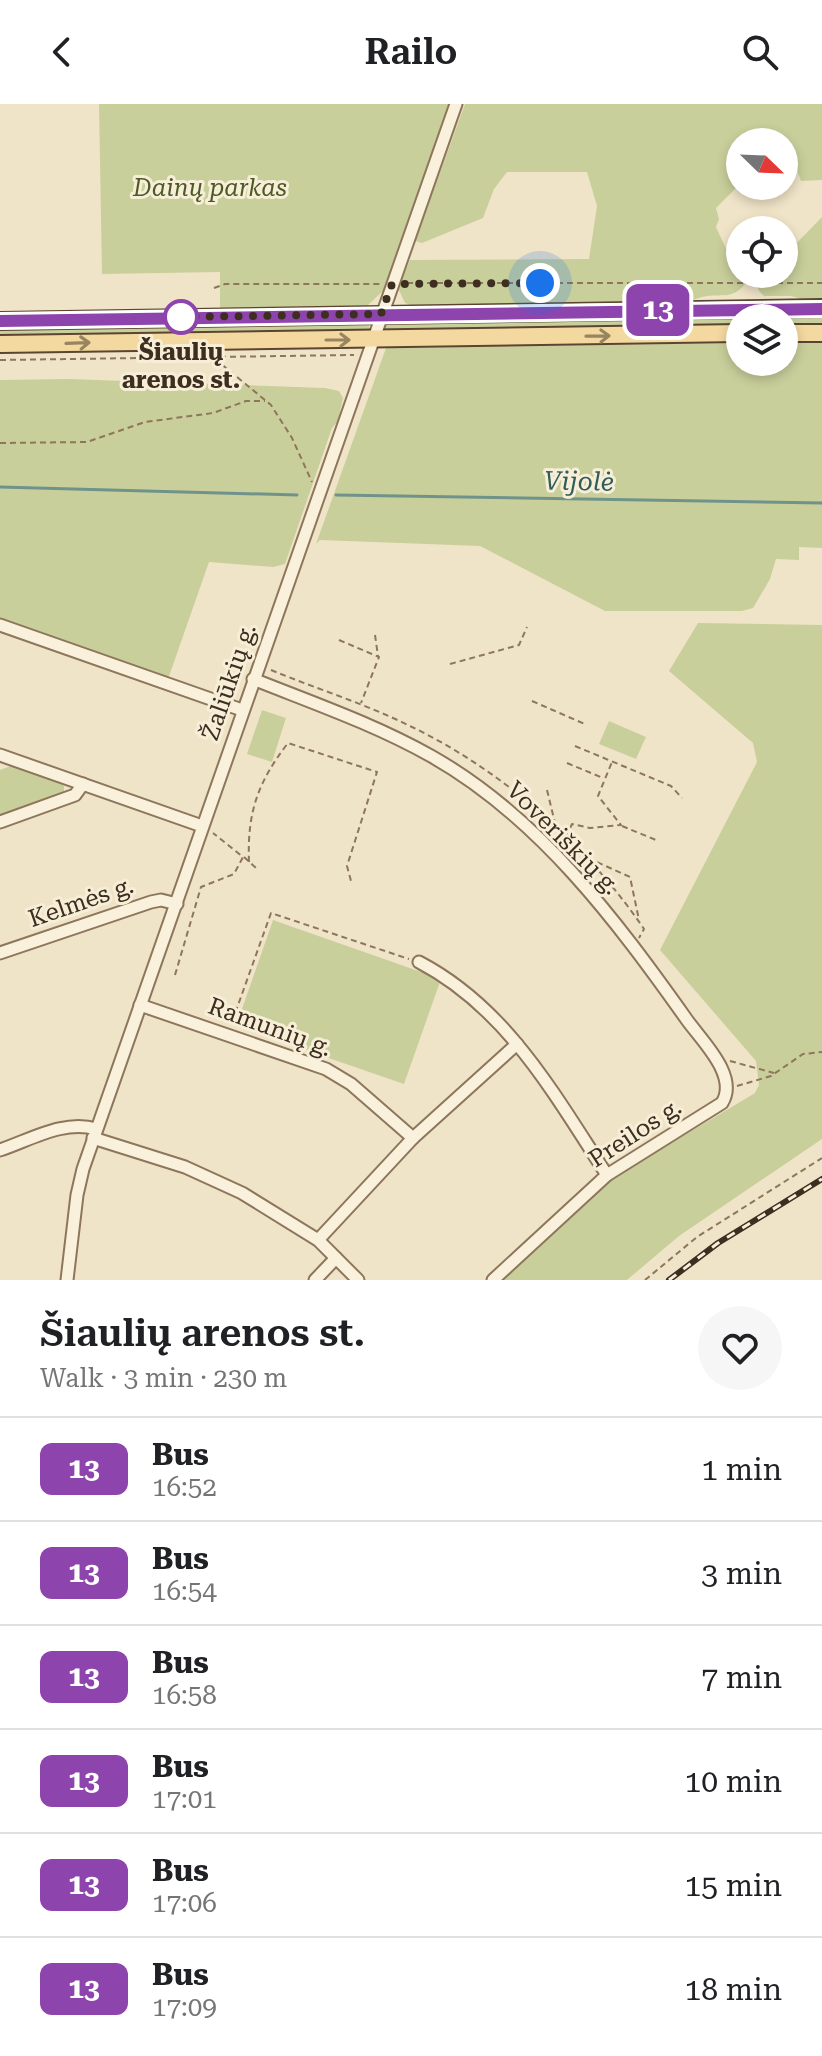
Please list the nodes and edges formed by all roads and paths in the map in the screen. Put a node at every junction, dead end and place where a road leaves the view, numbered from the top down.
1 (456, 104) edge
2 (822, 283) edge
3 (392, 284) junction
4 (214, 288) dead end
5 (822, 308) edge
6 (381, 314) junction
7 (0, 321) edge
8 (798, 333) edge
9 (822, 333) edge
10 (726, 334) edge
11 (0, 344) edge
12 (370, 347) junction
13 (213, 357) junction
14 (0, 360) edge
15 (265, 401) junction
16 (0, 443) edge
17 (318, 493) junction
18 (0, 625) edge
19 (527, 627) dead end
20 (375, 635) dead end
21 (339, 640) dead end
22 (379, 657) junction
23 (450, 664) dead end
24 (253, 679) junction
25 (532, 701) dead end
26 (360, 704) dead end
27 (242, 710) junction
28 (587, 725) dead end
29 (575, 746) dead end
30 (0, 755) edge
31 (612, 762) junction
32 (567, 763) dead end
33 (605, 779) junction
34 (83, 784) junction
35 (547, 790) dead end
36 (682, 798) dead end
37 (0, 822) edge
38 (621, 825) junction
39 (206, 828) junction
40 (556, 828) dead end
41 (656, 840) dead end
42 (243, 857) junction
43 (557, 857) junction
44 (585, 857) dead end
45 (249, 862) junction
46 (256, 868) dead end
47 (351, 881) dead end
48 (177, 904) junction
49 (639, 921) dead end
50 (0, 953) edge
51 (419, 962) joint
52 (175, 975) dead end
53 (140, 1005) junction
54 (231, 1024) dead end
55 (517, 1044) junction
56 (822, 1052) edge
57 (714, 1057) junction
58 (776, 1073) junction
59 (728, 1089) junction
60 (95, 1134) junction
61 (413, 1138) junction
62 (0, 1150) edge
63 (822, 1158) edge
64 (607, 1175) junction
65 (318, 1240) junction
66 (336, 1258) junction
67 (67, 1280) edge
68 (315, 1280) edge
69 (358, 1280) edge
70 (493, 1280) edge
71 (645, 1280) edge

1 - 3 street, Žaliūkių g.
2 - 3 path
3 - 4 path
3 - 6 street, Žaliūkių g.
5 - 6 main road
6 - 7 main road
6 - 12 street, Žaliūkių g.
8 - 9 main road
12 -> 10 main road
11 -> 12 main road
12 - 13 path
12 - 17 street, Žaliūkių g.
13 - 14 path
13 - 15 path
15 - 16 path
15 - 17 path
17 - 24 street, Žaliūkių g.
18 - 27 street
19 - 23 path
20 - 22 path
21 - 22 path
22 - 26 path
24 - 27 street, Žaliūkių g.
24 - 43 street, Voveriškių g.
25 - 28 path
27 - 39 street, Žaliūkių g.
29 - 31 path
30 - 34 street
31 - 33 path
31 - 36 path
32 - 33 path
33 - 38 path
34 - 37 street
34 - 39 street
35 - 40 path
38 - 41 path
38 - 43 path
39 - 42 path
39 - 48 street, Žaliūkių g.
42 - 45 path
42 - 52 path
43 - 57 street, Voveriškių g.
44 - 49 path
45 - 46 path
45 - 47 path
48 - 50 street, Kelmės g.
48 - 53 street, Žaliūkių g.
51 - 54 path
51 - 55 street
53 - 60 street, Žaliūkių g.
53 - 61 street, Ramunių g.
55 - 61 street
55 - 64 street
56 - 58 path
57 - 58 path
57 - 59 street, Voveriškių g.
58 - 59 path
59 - 64 street, Preilos g.
60 - 62 street
60 - 65 street
60 - 67 street, Žaliūkių g.
61 - 65 street
63 - 71 path
64 - 70 street, Preilos g.
65 - 66 street
66 - 68 street
66 - 69 street

